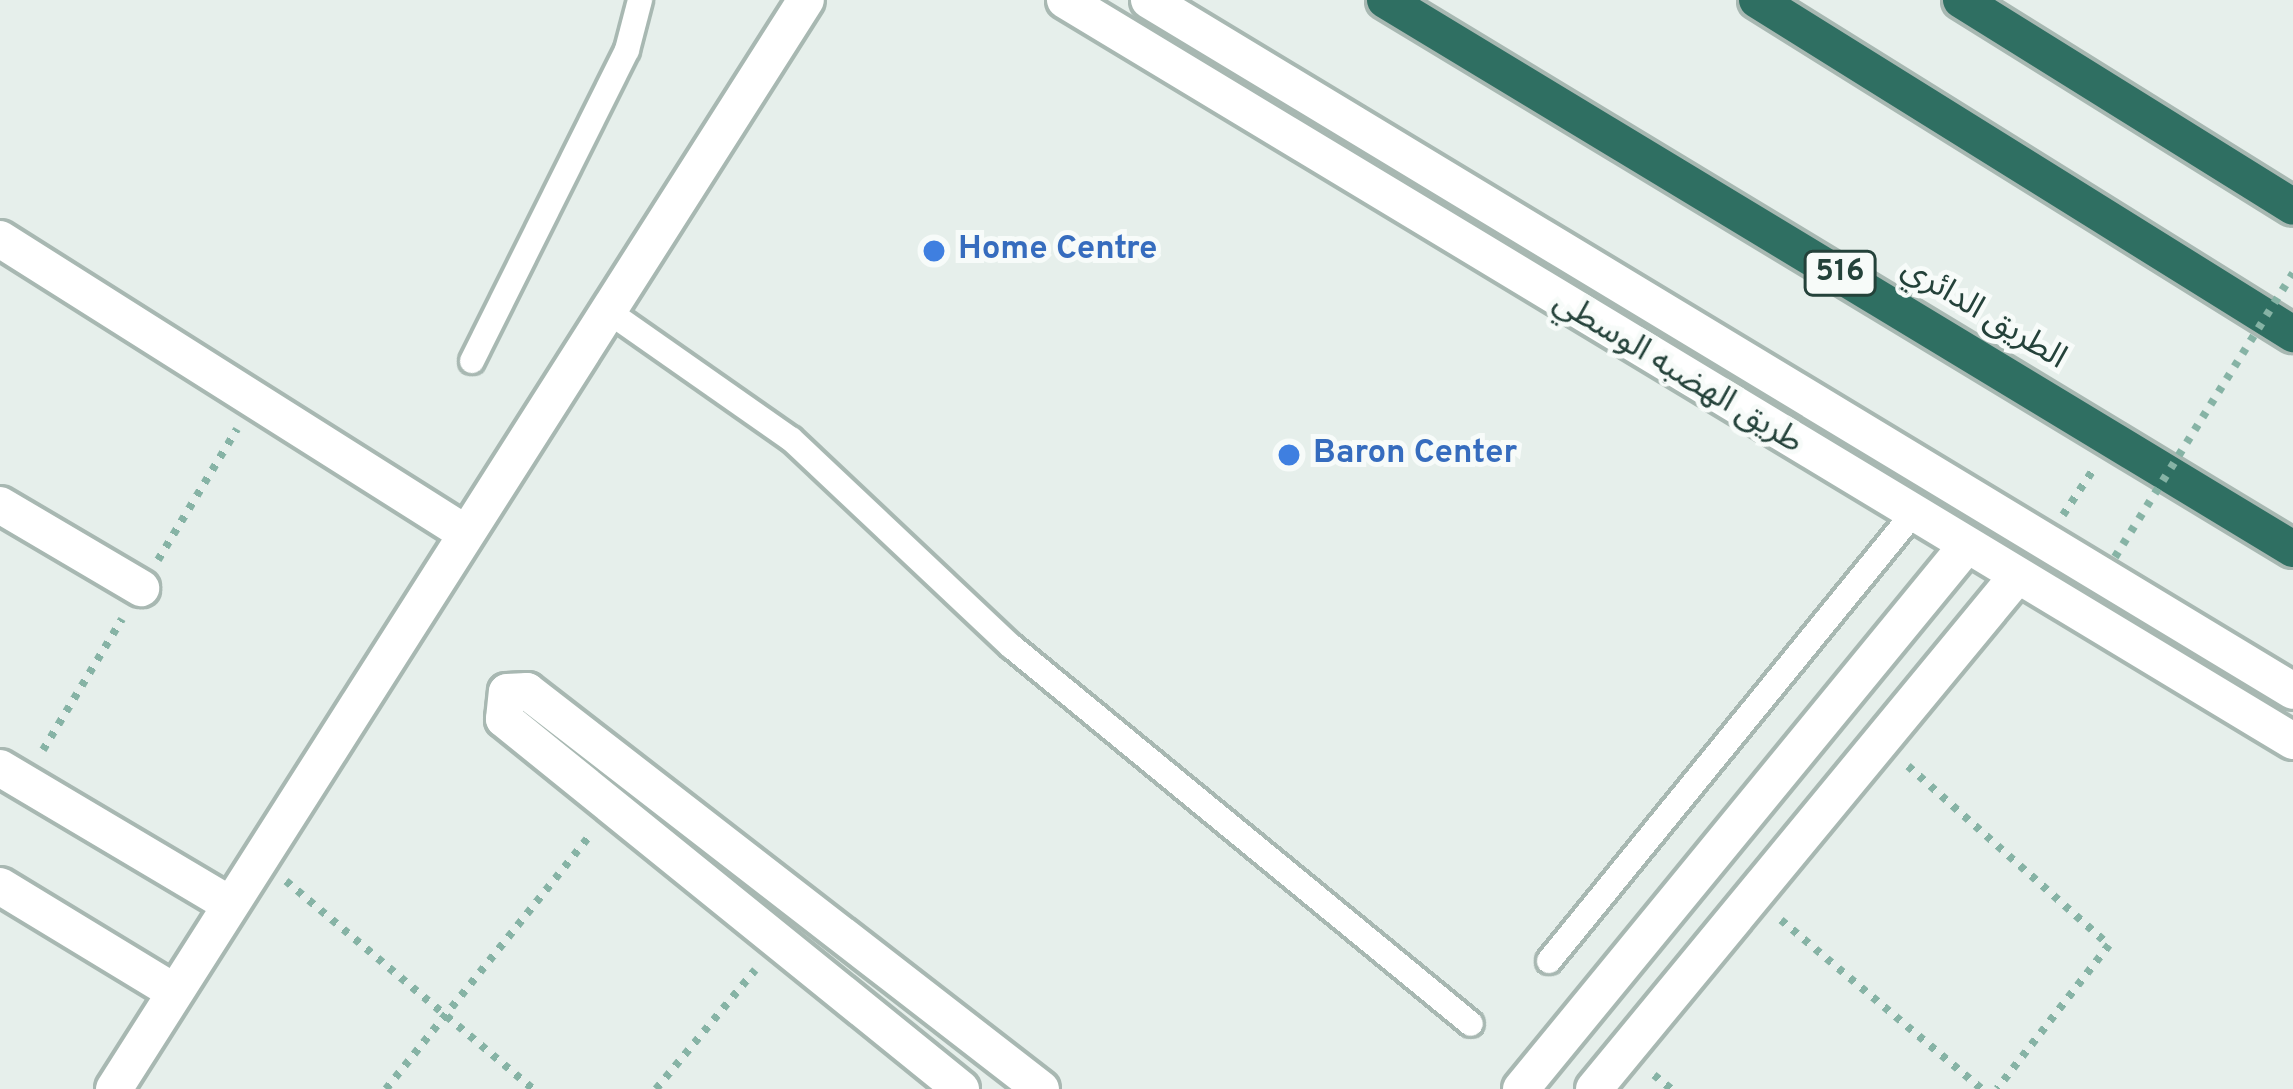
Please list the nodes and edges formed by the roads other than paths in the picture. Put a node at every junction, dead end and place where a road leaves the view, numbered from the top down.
1 (640, 0) edge
2 (806, 0) edge
3 (1065, 0) edge
4 (1149, 0) edge
5 (1385, 0) edge
6 (1757, 0) edge
7 (1961, 0) edge
8 (2293, 207) edge
9 (0, 239) edge
10 (605, 309) junction
11 (2293, 334) edge
12 (472, 361) dead end
13 (0, 505) edge
14 (1912, 515) junction
15 (462, 532) junction
16 (1966, 546) junction
17 (2293, 549) edge
18 (2017, 577) junction
19 (141, 588) dead end
20 (2293, 691) edge
21 (2293, 741) edge
22 (0, 768) edge
23 (1708, 861) junction
24 (0, 886) edge
25 (1754, 897) junction
26 (229, 904) junction
27 (1549, 961) dead end
28 (174, 992) junction
29 (1472, 1024) dead end
30 (123, 1085) edge
31 (1522, 1088) edge
32 (961, 1089) edge
33 (1041, 1089) edge
34 (1594, 1089) edge

1 - 12 lane
2 - 10 street
3 - 14 street, طريق الهضبه الوسطي
4 - 20 street, طريق الهضبه الوسطي
5 - 17 highway, الطريق الدائري / 516
6 - 11 highway
7 - 8 highway
9 - 15 street
10 - 15 street
10 - 29 lane
13 - 19 street
14 - 16 street, طريق الهضبه الوسطي
14 - 27 lane
15 - 26 street
16 - 18 street, طريق الهضبه الوسطي
16 - 23 street
18 - 21 street, طريق الهضبه الوسطي
18 - 25 street
22 - 26 street
23 - 25 street
23 - 31 street
24 - 28 street
25 - 34 street
26 - 28 street
28 - 30 street
32 - 33 street

